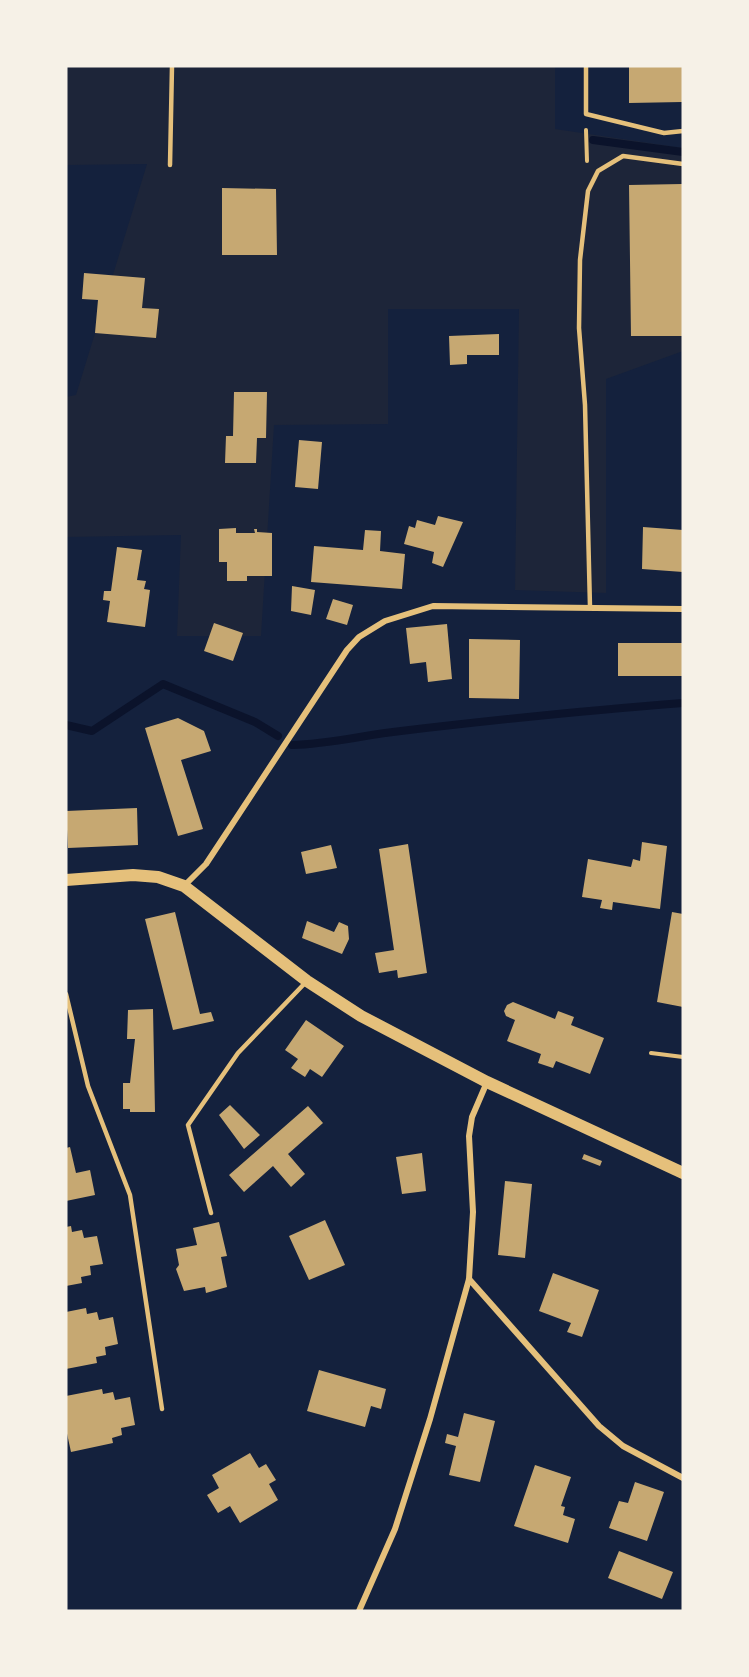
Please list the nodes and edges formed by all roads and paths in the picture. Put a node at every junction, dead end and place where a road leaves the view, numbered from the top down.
1 (172, 66) edge
2 (586, 66) edge
3 (586, 114) junction
4 (683, 131) edge
5 (683, 164) edge
6 (170, 165) dead end
7 (588, 191) junction
8 (590, 607) junction
9 (683, 609) edge
10 (66, 880) edge
11 (184, 886) junction
12 (307, 981) junction
13 (66, 994) edge
14 (651, 1053) dead end
15 (683, 1057) edge
16 (487, 1082) junction
17 (683, 1173) edge
18 (211, 1213) dead end
19 (469, 1279) junction
20 (162, 1409) dead end
21 (683, 1478) edge
22 (359, 1611) edge

1 - 6 lane
2 - 3 lane
3 - 4 lane
3 - 7 path
5 - 7 lane
7 - 8 lane
8 - 9 street
8 - 11 street
10 - 11 main road
11 - 12 main road
12 - 16 main road
12 - 18 lane
13 - 20 lane
14 - 15 path
16 - 17 main road
16 - 19 street
19 - 21 street
19 - 22 street

